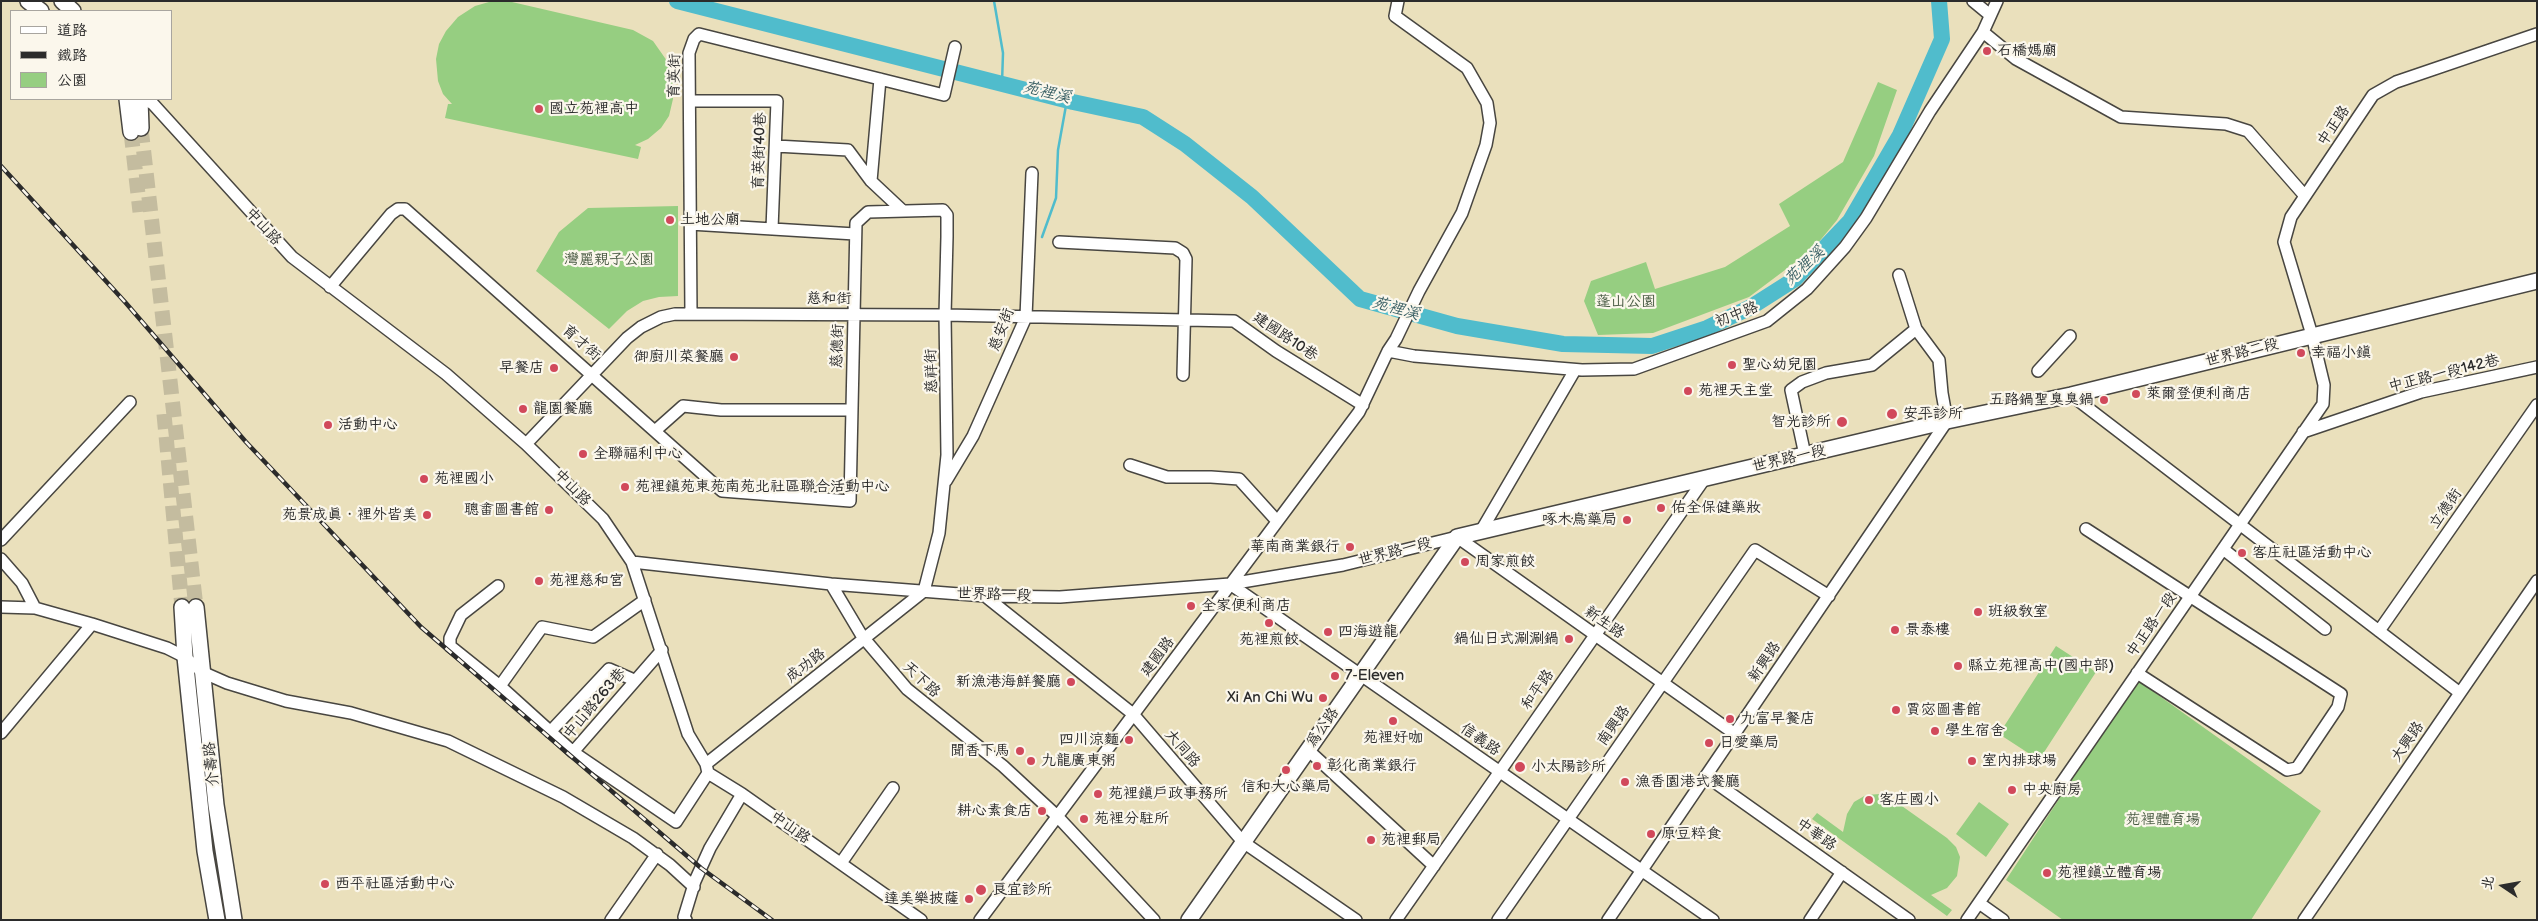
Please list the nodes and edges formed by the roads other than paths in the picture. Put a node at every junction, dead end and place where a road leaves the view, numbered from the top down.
1 (28, 1) edge
2 (62, 1) edge
3 (1398, 1) edge
4 (1973, 1) edge
5 (1997, 1) edge
6 (40, 10) edge
7 (72, 10) edge
8 (1990, 15) junction
9 (1983, 32) junction
10 (2537, 34) edge
11 (955, 47) dead end
12 (880, 79) junction
13 (127, 100) edge
14 (140, 100) edge
15 (147, 100) edge
16 (690, 101) junction
17 (776, 146) junction
18 (1032, 173) dead end
19 (871, 181) junction
20 (2305, 196) junction
21 (943, 210) joint
22 (903, 211) junction
23 (690, 224) junction
24 (772, 229) junction
25 (855, 234) junction
26 (1059, 242) dead end
27 (1899, 274) dead end
28 (2537, 281) edge
29 (330, 288) junction
30 (691, 314) junction
31 (853, 314) junction
32 (945, 315) junction
33 (1026, 317) junction
34 (1183, 321) junction
35 (1916, 329) junction
36 (2070, 336) dead end
37 (2312, 336) junction
38 (1388, 351) junction
39 (2537, 367) edge
40 (1575, 370) junction
41 (2038, 371) dead end
42 (592, 373) junction
43 (1183, 375) dead end
44 (2071, 395) junction
45 (130, 402) dead end
46 (2537, 405) edge
47 (1361, 408) junction
48 (851, 410) junction
49 (1947, 421) junction
50 (656, 430) junction
51 (2303, 432) junction
52 (526, 444) junction
53 (1805, 456) junction
54 (1130, 465) dead end
55 (1705, 478) junction
56 (945, 483) junction
57 (850, 501) joint
58 (1277, 521) junction
59 (2240, 524) junction
60 (2086, 528) dead end
61 (1481, 531) junction
62 (1457, 536) junction
63 (1, 540) edge
64 (2222, 549) junction
65 (1, 559) edge
66 (632, 562) junction
67 (2537, 581) edge
68 (831, 584) junction
69 (1230, 584) junction
70 (498, 586) dead end
71 (924, 591) junction
72 (985, 596) junction
73 (1829, 596) junction
74 (2190, 596) junction
75 (645, 600) junction
76 (1, 607) edge
77 (35, 608) junction
78 (92, 624) junction
79 (2325, 629) dead end
80 (2379, 631) junction
81 (1595, 635) junction
82 (864, 639) junction
83 (662, 650) junction
84 (185, 657) junction
85 (202, 672) junction
86 (2137, 672) junction
87 (1361, 674) junction
88 (634, 680) junction
89 (1663, 683) junction
90 (500, 686) junction
91 (2460, 693) junction
92 (1133, 714) junction
93 (550, 732) junction
94 (1, 733) edge
95 (1735, 734) junction
96 (1308, 750) junction
97 (573, 752) junction
98 (707, 769) junction
99 (1500, 771) junction
100 (1706, 776) junction
101 (893, 788) dead end
102 (742, 794) junction
103 (1058, 816) junction
104 (1568, 819) junction
105 (676, 822) joint
106 (1243, 842) junction
107 (657, 854) junction
108 (841, 863) junction
109 (1434, 866) junction
110 (1642, 870) junction
111 (1842, 872) junction
112 (694, 887) junction
113 (1979, 903) junction
114 (684, 919) edge
115 (217, 920) edge
116 (234, 920) edge
117 (611, 920) edge
118 (921, 920) edge
119 (980, 920) edge
120 (1154, 920) edge
121 (1189, 920) edge
122 (1356, 920) edge
123 (1396, 920) edge
124 (1498, 920) edge
125 (1608, 920) edge
126 (1713, 920) edge
127 (1810, 920) edge
128 (1909, 920) edge
129 (1967, 920) edge
130 (2003, 920) edge
131 (2304, 920) edge

1 - 6 main road
2 - 7 main road
3 - 38 street, 建國路
4 - 8 street
5 - 8 street, 初中路
8 - 9 street, 初中路
9 - 20 street
9 - 40 street, 初中路
10 - 20 street, 中正路
11 - 12 street, 育英街
12 - 16 street, 育英街
12 - 19 street
13 - 14 main road
15 - 29 street, 中山路
16 - 17 street, 育英街40巷
16 - 23 street, 育英街
17 - 19 street
17 - 24 street, 育英街40巷
18 - 33 street, 慈安街
19 - 22 street
20 - 37 street, 中正路
21 - 22 street, 慈德街
21 - 32 street, 慈祥街
22 - 25 street, 慈德街
23 - 24 street
23 - 30 street, 育英街
24 - 25 street
25 - 31 street, 慈德街
26 - 34 street
27 - 35 street
28 - 37 main road, 世界路二段
29 - 42 street, 育才街
29 - 52 street, 中山路
30 - 31 street, 慈和街
30 - 42 street, 慈和街
31 - 32 street, 慈和街
31 - 48 street, 慈德街
32 - 33 street, 慈和街
32 - 56 street, 慈祥街
33 - 34 street, 慈和街
33 - 56 street, 慈安街
34 - 43 street
34 - 47 street, 建國路10巷
35 - 49 street
35 - 53 street
36 - 41 street
37 - 44 main road, 世界路二段
37 - 51 street, 中正路一段
38 - 40 street, 初中路
38 - 47 street, 建國路
39 - 51 street, 中正路一段142巷
40 - 61 street
42 - 50 street, 育才街
42 - 52 street, 慈和街
44 - 49 main road, 世界路二段
44 - 59 street
45 - 63 street
46 - 80 street, 立德街
47 - 58 street, 建國路
48 - 50 street
48 - 57 street, 慈德街
49 - 53 main road, 世界路一段
49 - 73 street, 新興路
50 - 57 street, 育才街
51 - 59 street, 中正路一段
52 - 66 street, 中山路
53 - 55 main road, 世界路一段
54 - 58 street
55 - 61 main road, 世界路一段
55 - 81 street, 和平路
56 - 71 street, 慈祥街
58 - 69 street, 建國路
59 - 64 street, 中正路一段
59 - 80 street
60 - 74 street
61 - 62 main road, 世界路一段
62 - 69 street, 世界路一段
62 - 81 street, 新生路
62 - 87 main road, 為公路
64 - 74 street, 中正路一段
64 - 79 street
65 - 77 street
66 - 68 street
66 - 75 street, 中山路
67 - 91 street, 大興路
68 - 71 street, 世界路一段
68 - 82 street, 天下路
69 - 72 street, 世界路一段
69 - 87 street, 信義路
69 - 92 street, 建國路
70 - 90 street
71 - 72 street, 世界路一段
71 - 82 street, 成功路
72 - 92 street, 大同路
73 - 89 street, 南興路
73 - 95 street, 新興路
74 - 86 street, 中正路一段
74 - 86 street
75 - 83 street, 中山路
75 - 90 street
76 - 77 street
77 - 78 street
78 - 84 street
78 - 94 street
80 - 91 street
81 - 89 street, 新生路
81 - 99 street, 和平路
82 - 98 street, 成功路
82 - 103 street, 天下路
83 - 88 street, 中山路263巷
83 - 98 street, 中山路
84 - 85 street
84 - 85 main road, 介壽路
84 - 115 main road, 介壽路
85 - 107 street
85 - 116 main road, 介壽路
86 - 113 street, 中正路一段
87 - 96 main road, 為公路
87 - 99 street, 信義路
88 - 93 street
88 - 97 street, 中山路263巷
89 - 95 street, 新生路
89 - 104 street, 南興路
90 - 93 street
91 - 131 street, 大興路
92 - 103 street, 建國路
92 - 106 street, 大同路
93 - 97 street
95 - 100 street, 新興路
96 - 106 main road, 為公路
96 - 109 street
97 - 105 street, 中山路263巷
98 - 102 street, 中山路
98 - 105 street, 成功路
99 - 104 street, 信義路
99 - 109 street, 和平路
100 - 110 street, 新興路
100 - 111 street, 中華路
101 - 108 street
102 - 108 street, 中山路
102 - 112 street
103 - 119 street, 建國路
103 - 120 street, 天下路
104 - 110 street, 信義路
104 - 124 street, 南興路
106 - 121 main road, 為公路
106 - 122 street, 大同路
107 - 112 street
107 - 117 street
108 - 118 street, 中山路
109 - 123 street, 和平路
110 - 125 street, 新興路
110 - 126 street, 信義路
111 - 127 street
111 - 128 street, 中華路
112 - 114 street
113 - 129 street, 中正路一段
113 - 130 street

